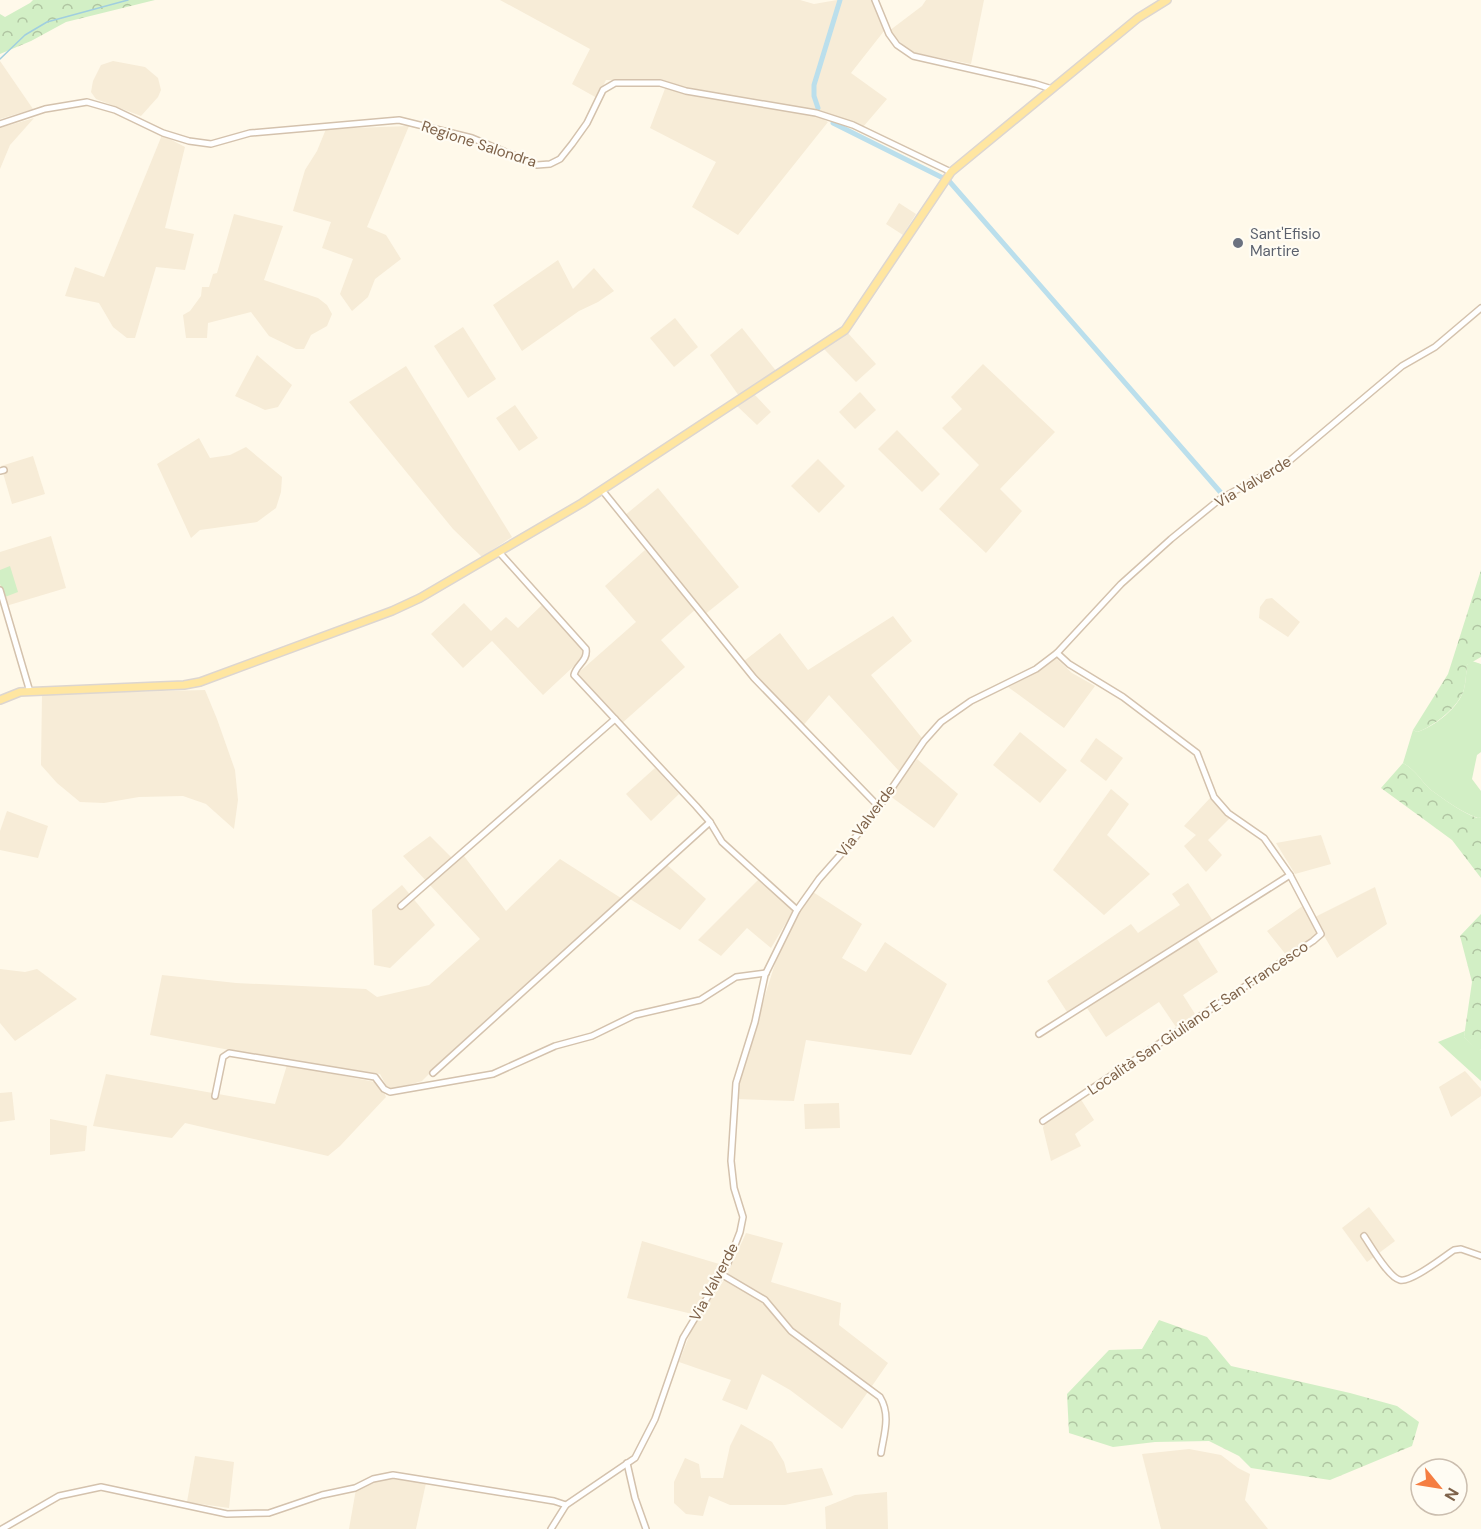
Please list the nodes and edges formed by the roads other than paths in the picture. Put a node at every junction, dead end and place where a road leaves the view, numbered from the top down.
1 (875, 0) edge
2 (1167, 0) edge
3 (1158, 2) edge
4 (1052, 89) junction
5 (0, 124) edge
6 (948, 177) junction
7 (1481, 308) edge
8 (602, 490) junction
9 (499, 552) junction
10 (0, 590) edge
11 (1057, 653) junction
12 (30, 692) junction
13 (0, 700) edge
14 (615, 719) junction
15 (879, 807) junction
16 (710, 822) junction
17 (1290, 875) junction
18 (401, 906) dead end
19 (796, 910) junction
20 (766, 973) junction
21 (1039, 1034) dead end
22 (433, 1073) dead end
23 (214, 1096) dead end
24 (1043, 1121) dead end
25 (1364, 1236) dead end
26 (1481, 1256) edge
27 (721, 1274) junction
28 (881, 1453) dead end
29 (627, 1463) junction
30 (566, 1505) junction
31 (2, 1529) edge
32 (550, 1529) edge
33 (646, 1529) edge

1 - 4 street
2 - 3 main road
3 - 4 main road
4 - 6 main road
5 - 6 street, Regione Salondra
6 - 8 main road
7 - 11 street, Via Valverde
8 - 9 main road
8 - 15 street
9 - 12 main road
9 - 14 street
10 - 12 street
11 - 15 street, Via Valverde
11 - 17 street, Località San Giuliano E San Francesco
12 - 13 main road
14 - 16 street
14 - 18 street
15 - 19 street, Via Valverde
16 - 19 street
16 - 22 street
17 - 21 street
17 - 24 street, Località San Giuliano E San Francesco
19 - 20 street, Via Valverde
20 - 23 street
20 - 27 street, Via Valverde
25 - 26 street
27 - 28 street
27 - 29 street, Via Valverde
29 - 30 street, Via Valverde
29 - 33 street
30 - 31 street
30 - 32 street, Via Valverde

